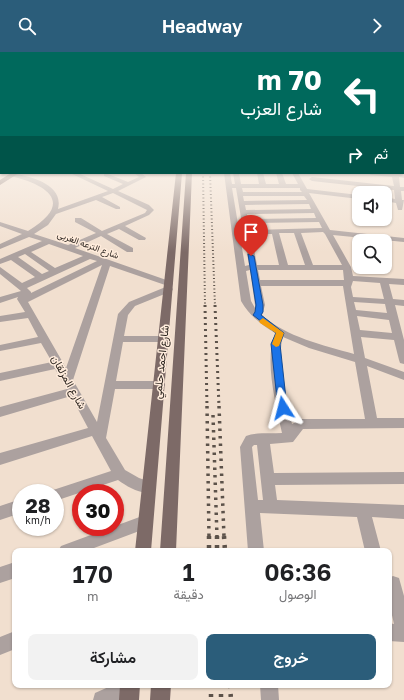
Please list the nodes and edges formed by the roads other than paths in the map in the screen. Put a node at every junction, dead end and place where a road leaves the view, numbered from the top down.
1 (51, 192) edge
2 (109, 192) edge
3 (116, 192) edge
4 (177, 192) edge
5 (188, 192) edge
6 (229, 192) edge
7 (239, 192) edge
8 (304, 192) edge
9 (324, 192) edge
10 (352, 195) edge
11 (96, 197) junction
12 (401, 201) edge
13 (310, 202) junction
14 (241, 203) junction
15 (118, 208) dead end
16 (400, 209) dead end
17 (315, 211) junction
18 (243, 212) junction
19 (54, 213) junction
20 (78, 220) dead end
21 (321, 220) junction
22 (244, 221) junction
23 (0, 224) edge
24 (119, 226) junction
25 (275, 231) junction
26 (297, 231) junction
27 (327, 231) junction
28 (246, 232) junction
29 (28, 234) junction
30 (101, 234) junction
31 (142, 238) dead end
32 (404, 240) edge
33 (49, 241) junction
34 (0, 247) edge
35 (68, 248) junction
36 (130, 250) dead end
37 (25, 251) junction
38 (90, 256) junction
39 (12, 257) junction
40 (0, 262) edge
41 (106, 262) junction
42 (284, 267) junction
43 (310, 267) junction
44 (347, 267) junction
45 (241, 268) junction
46 (253, 268) junction
47 (0, 270) edge
48 (55, 272) junction
49 (42, 278) junction
50 (348, 280) junction
51 (384, 281) junction
52 (404, 282) edge
53 (256, 283) junction
54 (169, 287) junction
55 (24, 293) junction
56 (349, 299) junction
57 (0, 300) edge
58 (390, 302) junction
59 (404, 303) edge
60 (352, 313) junction
61 (31, 314) junction
62 (257, 315) junction
63 (397, 319) edge
64 (0, 320) edge
65 (280, 333) junction
66 (356, 333) junction
67 (400, 338) edge
68 (45, 339) junction
69 (118, 339) junction
70 (164, 339) junction
71 (0, 348) edge
72 (404, 359) edge
73 (360, 360) junction
74 (59, 364) junction
75 (404, 376) edge
76 (0, 378) edge
77 (68, 379) junction
78 (110, 385) junction
79 (159, 385) junction
80 (74, 391) junction
81 (0, 412) edge
82 (372, 423) junction
83 (404, 423) edge
84 (98, 434) junction
85 (263, 438) junction
86 (289, 438) junction
87 (0, 459) edge
88 (120, 474) junction
89 (404, 478) edge
90 (268, 479) junction
91 (149, 487) junction
92 (64, 492) edge
93 (252, 506) junction
94 (271, 506) junction
95 (12, 509) edge
96 (363, 510) junction
97 (404, 512) edge
98 (0, 513) edge
99 (145, 522) junction
100 (74, 548) edge
101 (143, 548) edge
102 (168, 548) edge
103 (256, 548) edge
104 (373, 548) edge
105 (12, 571) edge
106 (0, 575) edge
107 (395, 584) edge
108 (392, 632) edge
109 (404, 632) edge
110 (12, 641) edge
111 (0, 646) edge
112 (161, 688) edge
113 (269, 688) edge
114 (130, 691) edge
115 (102, 700) edge
116 (160, 700) edge
117 (270, 700) edge

1 - 19 street
2 - 11 street
3 - 24 street
4 - 54 main road, شارع احمد حلمي
5 - 102 main road, شارع احمد حلمي
6 - 45 street
7 - 14 street
8 - 13 street
9 - 10 street
11 - 15 street
11 - 19 street
12 - 16 street
13 - 14 street
13 - 17 street
14 - 18 street
17 - 18 street
17 - 21 street
18 - 22 street
19 - 29 street
20 - 30 street
21 - 22 street
21 - 27 street
22 - 28 street
23 - 29 street, شارع الترعه الغربى
24 - 30 street
24 - 31 street
25 - 26 street
25 - 28 street
25 - 42 street
26 - 27 street
26 - 43 street
27 - 32 street
27 - 44 street
28 - 46 street
29 - 33 street, شارع الترعه الغربى
29 - 34 street
30 - 35 street
30 - 36 street
33 - 35 street, شارع الترعه الغربى
33 - 37 street
35 - 38 street, شارع الترعه الغربى
37 - 39 street
37 - 48 street
38 - 41 street, شارع الترعه الغربى
38 - 48 street
39 - 40 street
39 - 49 street
41 - 54 street, شارع الترعه الغربى
41 - 55 street
41 - 77 street
42 - 43 street
42 - 46 street
43 - 44 street
44 - 50 street
45 - 46 street
45 - 62 street
46 - 53 street
47 - 55 street, شارع المزلقان
48 - 49 street
49 - 55 street
50 - 51 street
50 - 53 street
50 - 56 street
51 - 52 street
51 - 58 street
53 - 62 street
54 - 69 street
54 - 70 main road, شارع احمد حلمي
55 - 57 street
55 - 61 street, شارع المزلقان
56 - 58 street
56 - 60 street
58 - 59 street
58 - 63 street
60 - 63 street
60 - 66 street
61 - 64 street
61 - 68 street, شارع المزلقان
62 - 65 street
63 - 67 street
65 - 73 street
65 - 86 street
66 - 67 street
66 - 73 street
67 - 72 street
68 - 71 street
68 - 74 street, شارع المزلقان
69 - 70 street
69 - 78 street
70 - 79 main road, شارع احمد حلمي
73 - 75 street
73 - 82 street
74 - 76 street
74 - 77 street, شارع المزلقان
77 - 80 street, شارع المزلقان
78 - 79 street
78 - 84 street
79 - 91 main road, شارع احمد حلمي
80 - 81 street
80 - 84 street, شارع المزلقان
82 - 83 street
82 - 86 street
84 - 87 street
84 - 88 street, شارع المزلقان
85 - 86 street
85 - 90 street
85 - 93 street
88 - 91 street, شارع المزلقان
88 - 92 street
89 - 90 street
90 - 94 street
91 - 99 main road, شارع احمد حلمي
93 - 94 street
93 - 103 street
94 - 96 street
95 - 98 street
96 - 97 street
96 - 104 street
99 - 100 street
99 - 101 main road, شارع احمد حلمي
105 - 106 street
107 - 109 street
108 - 109 street
110 - 111 street
112 - 116 main road
113 - 117 street
114 - 115 street

